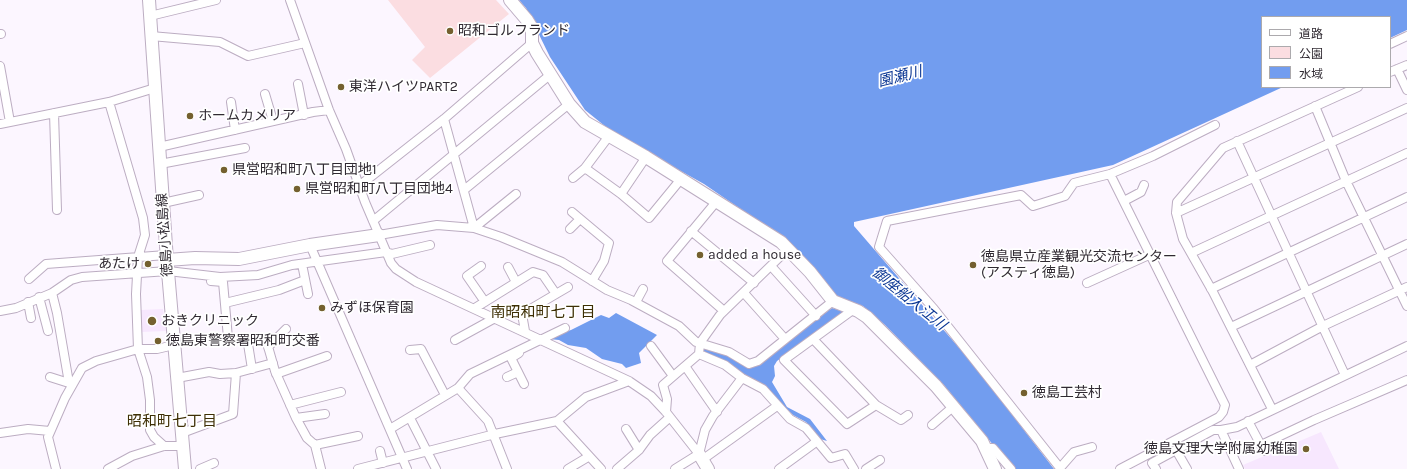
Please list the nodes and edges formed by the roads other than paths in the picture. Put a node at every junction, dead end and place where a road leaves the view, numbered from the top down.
1 (149, 0) edge
2 (216, 0) edge
3 (290, 0) edge
4 (510, 0) edge
5 (150, 16) junction
6 (151, 36) junction
7 (1407, 36) edge
8 (305, 43) junction
9 (532, 43) junction
10 (1391, 44) edge
11 (1407, 65) edge
12 (0, 66) edge
13 (1394, 71) edge
14 (551, 74) junction
15 (298, 84) dead end
16 (155, 88) junction
17 (1356, 88) edge
18 (1407, 90) edge
19 (264, 94) dead end
20 (109, 102) junction
21 (231, 102) dead end
22 (569, 104) junction
23 (1315, 106) junction
24 (1407, 108) edge
25 (329, 110) junction
26 (54, 113) junction
27 (304, 115) junction
28 (444, 119) junction
29 (273, 121) junction
30 (10, 122) junction
31 (0, 124) edge
32 (1215, 125) dead end
33 (235, 130) junction
34 (609, 136) junction
35 (1237, 142) junction
36 (1330, 144) junction
37 (159, 147) junction
38 (245, 148) dead end
39 (1407, 153) edge
40 (453, 154) junction
41 (646, 157) junction
42 (160, 164) junction
43 (585, 168) junction
44 (1110, 174) junction
45 (573, 178) dead end
46 (1254, 178) junction
47 (681, 179) junction
48 (1346, 181) junction
49 (1144, 185) dead end
50 (359, 186) junction
51 (464, 190) junction
52 (516, 194) dead end
53 (621, 194) junction
54 (200, 195) dead end
55 (1407, 197) edge
56 (1124, 201) junction
57 (716, 202) junction
58 (163, 203) junction
59 (57, 210) dead end
60 (572, 212) dead end
61 (1176, 213) junction
62 (1271, 215) junction
63 (1364, 217) junction
64 (580, 219) junction
65 (373, 221) junction
66 (474, 228) junction
67 (570, 229) dead end
68 (691, 231) junction
69 (379, 235) junction
70 (1407, 244) edge
71 (310, 245) junction
72 (430, 245) dead end
73 (788, 249) junction
74 (386, 252) junction
75 (1191, 253) junction
76 (1289, 253) junction
77 (1151, 254) junction
78 (1383, 255) junction
79 (138, 257) junction
80 (317, 261) junction
81 (82, 262) junction
82 (302, 264) junction
83 (167, 266) junction
84 (481, 266) dead end
85 (771, 266) junction
86 (508, 267) dead end
87 (137, 272) junction
88 (82, 277) junction
89 (29, 279) dead end
90 (305, 280) junction
91 (592, 281) junction
92 (516, 282) junction
93 (754, 283) junction
94 (1087, 283) dead end
95 (568, 287) dead end
96 (643, 289) dead end
97 (1212, 289) junction
98 (1403, 289) edge
99 (1306, 291) junction
100 (52, 293) junction
101 (744, 293) junction
102 (308, 294) dead end
103 (556, 294) junction
104 (39, 297) junction
105 (28, 302) junction
106 (485, 302) junction
107 (636, 302) junction
108 (834, 302) junction
109 (225, 303) junction
110 (1407, 306) edge
111 (475, 308) junction
112 (853, 309) junction
113 (0, 311) edge
114 (724, 311) junction
115 (816, 316) junction
116 (31, 318) dead end
117 (495, 318) junction
118 (1322, 326) junction
119 (1231, 327) junction
120 (565, 328) dead end
121 (286, 329) dead end
122 (48, 331) dead end
123 (525, 331) junction
124 (228, 338) dead end
125 (543, 339) junction
126 (785, 339) junction
127 (813, 339) junction
128 (455, 340) dead end
129 (700, 343) junction
130 (248, 344) dead end
131 (174, 345) junction
132 (651, 346) dead end
133 (1407, 346) edge
134 (138, 349) junction
135 (410, 350) dead end
136 (699, 354) junction
137 (327, 356) dead end
138 (273, 363) junction
139 (1250, 365) junction
140 (685, 366) junction
141 (252, 369) junction
142 (518, 372) junction
143 (236, 374) junction
144 (276, 374) junction
145 (673, 376) junction
146 (1346, 376) junction
147 (50, 377) dead end
148 (177, 378) junction
149 (506, 378) dead end
150 (742, 378) junction
151 (1407, 380) edge
152 (629, 381) junction
153 (70, 384) junction
154 (524, 384) dead end
155 (458, 388) junction
156 (341, 392) dead end
157 (445, 395) junction
158 (290, 405) junction
159 (876, 405) junction
160 (777, 406) junction
161 (954, 406) junction
162 (1272, 409) junction
163 (716, 412) junction
164 (325, 414) dead end
165 (668, 414) junction
166 (908, 415) dead end
167 (296, 418) junction
168 (410, 418) junction
169 (557, 421) junction
170 (1248, 421) junction
171 (932, 425) dead end
172 (390, 429) junction
173 (626, 429) dead end
174 (1221, 430) junction
175 (50, 431) junction
176 (0, 433) edge
177 (182, 433) junction
178 (495, 434) junction
179 (358, 436) dead end
180 (816, 442) junction
181 (164, 446) junction
182 (183, 446) junction
183 (315, 446) junction
184 (1092, 447) dead end
185 (986, 448) junction
186 (427, 450) junction
187 (639, 450) junction
188 (1176, 450) junction
189 (380, 451) dead end
190 (402, 457) junction
191 (588, 457) junction
192 (880, 460) dead end
193 (703, 461) edge
194 (214, 463) dead end
195 (383, 463) junction
196 (185, 467) edge
197 (113, 468) edge
198 (56, 469) edge
199 (200, 469) edge
200 (321, 469) edge
201 (358, 469) edge
202 (408, 469) edge
203 (436, 469) edge
204 (507, 469) edge
205 (568, 469) edge
206 (601, 469) edge
207 (617, 469) edge
208 (675, 469) edge
209 (779, 469) edge
210 (854, 469) edge
211 (866, 469) edge
212 (995, 469) edge
213 (1011, 469) edge
214 (1120, 469) edge
215 (1156, 469) edge
216 (1187, 469) edge
217 (1239, 469) edge

1 - 5 street, 徳島小松島線
2 - 5 street
3 - 8 street
4 - 9 street
5 - 6 street, 徳島小松島線
6 - 8 street
6 - 16 street, 徳島小松島線
7 - 10 street
8 - 25 street
9 - 14 street
9 - 28 street
11 - 13 street
12 - 30 street
13 - 18 street
14 - 22 street
14 - 40 street
15 - 27 street
16 - 20 street
16 - 37 street, 徳島小松島線
17 - 23 street
19 - 29 street
20 - 26 street
20 - 79 street
21 - 33 street
22 - 34 street
22 - 51 street
23 - 35 street
23 - 36 street
24 - 36 street
25 - 27 street
25 - 50 street
26 - 30 street
26 - 59 street
27 - 29 street
28 - 40 street
28 - 50 street
29 - 33 street
30 - 31 street
32 - 44 street
33 - 37 street
34 - 41 street
34 - 43 street
35 - 46 street
35 - 61 street
36 - 46 street
36 - 48 street
37 - 42 street, 徳島小松島線
38 - 42 street
39 - 48 street
40 - 51 street
40 - 65 street
41 - 47 street
41 - 53 street
42 - 58 street, 徳島小松島線
43 - 45 street
43 - 53 street
44 - 56 street
44 - 184 street
46 - 61 street
46 - 62 street
47 - 53 street
47 - 57 street
48 - 62 street
48 - 63 street
49 - 56 street
50 - 65 street
51 - 66 street
52 - 66 street
54 - 58 street
55 - 63 street
56 - 77 street
57 - 68 street
57 - 73 street
58 - 83 street, 徳島小松島線
60 - 64 street
61 - 75 street
62 - 75 street
62 - 76 street
63 - 76 street
63 - 78 street
64 - 67 street
64 - 91 street
65 - 69 street
66 - 69 street
66 - 91 street
68 - 93 street
68 - 114 street
69 - 71 street
69 - 74 street
70 - 78 street
71 - 80 street
71 - 83 street
72 - 74 street
73 - 85 street
73 - 108 street
74 - 80 street
74 - 111 street
75 - 97 street
76 - 97 street
76 - 99 street
77 - 94 street
77 - 214 street
78 - 98 street
78 - 99 street
79 - 81 street
79 - 83 street
79 - 87 street
80 - 82 street
80 - 172 street
81 - 88 street
81 - 89 street
82 - 83 street
82 - 90 street
83 - 87 street
83 - 109 street
83 - 131 street, 徳島小松島線
84 - 106 street
85 - 93 street
85 - 115 street
86 - 92 street
87 - 88 street
87 - 134 street
88 - 100 street
90 - 102 street
90 - 109 street
91 - 107 street
92 - 103 street
92 - 106 street
93 - 101 street
95 - 103 street
96 - 107 street
97 - 119 street
98 - 110 street
98 - 118 street
99 - 118 street
99 - 119 street
100 - 104 street
100 - 153 street
101 - 114 street
101 - 126 street
103 - 123 street
104 - 105 street
104 - 122 street
105 - 113 street
105 - 116 street
106 - 111 street
107 - 129 street
108 - 112 street
108 - 115 street
109 - 124 street
111 - 117 street
112 - 127 street
112 - 161 street
114 - 129 street
115 - 126 street
117 - 123 street
117 - 128 street
118 - 139 street
118 - 146 street
119 - 139 street
120 - 125 street
121 - 138 street
123 - 125 street
125 - 142 street
125 - 152 street
125 - 155 street
126 - 129 street
127 - 159 street
127 - 159 street
129 - 136 street
130 - 141 street
131 - 134 street
131 - 148 street, 徳島小松島線
132 - 145 street
133 - 146 street
134 - 153 street
134 - 181 street
135 - 157 street
136 - 140 street
136 - 150 street
137 - 144 street
138 - 141 street
138 - 144 street
139 - 162 street
140 - 145 street
140 - 163 street
141 - 143 street
142 - 149 street
142 - 154 street
143 - 148 street
143 - 177 street
144 - 158 street
145 - 165 street
146 - 162 street
147 - 153 street
148 - 177 street, 徳島小松島線
150 - 160 street
150 - 163 street
151 - 170 street
152 - 165 street
152 - 169 street
153 - 175 street
155 - 157 street
155 - 178 street
156 - 158 street
157 - 168 street
158 - 167 street
159 - 166 street
160 - 180 street
160 - 193 street
161 - 171 street
161 - 185 street
162 - 170 street
163 - 193 street
164 - 167 street
165 - 187 street
165 - 193 street
167 - 183 street
168 - 172 street
168 - 186 street
169 - 178 street
169 - 191 street
170 - 174 street
172 - 190 street
173 - 187 street
174 - 188 street
174 - 217 street
175 - 176 street
175 - 198 street
177 - 182 street, 徳島小松島線
178 - 186 street
178 - 204 street
179 - 183 street
180 - 209 street
180 - 210 street
181 - 182 street
181 - 197 street
182 - 196 street, 徳島小松島線
183 - 200 street
185 - 212 street
185 - 213 street
186 - 190 street
186 - 203 street
187 - 207 street
188 - 215 street
188 - 216 street
189 - 195 street
190 - 195 street
190 - 202 street
191 - 205 street
191 - 206 street
192 - 211 street
193 - 208 street
194 - 199 street
195 - 201 street

